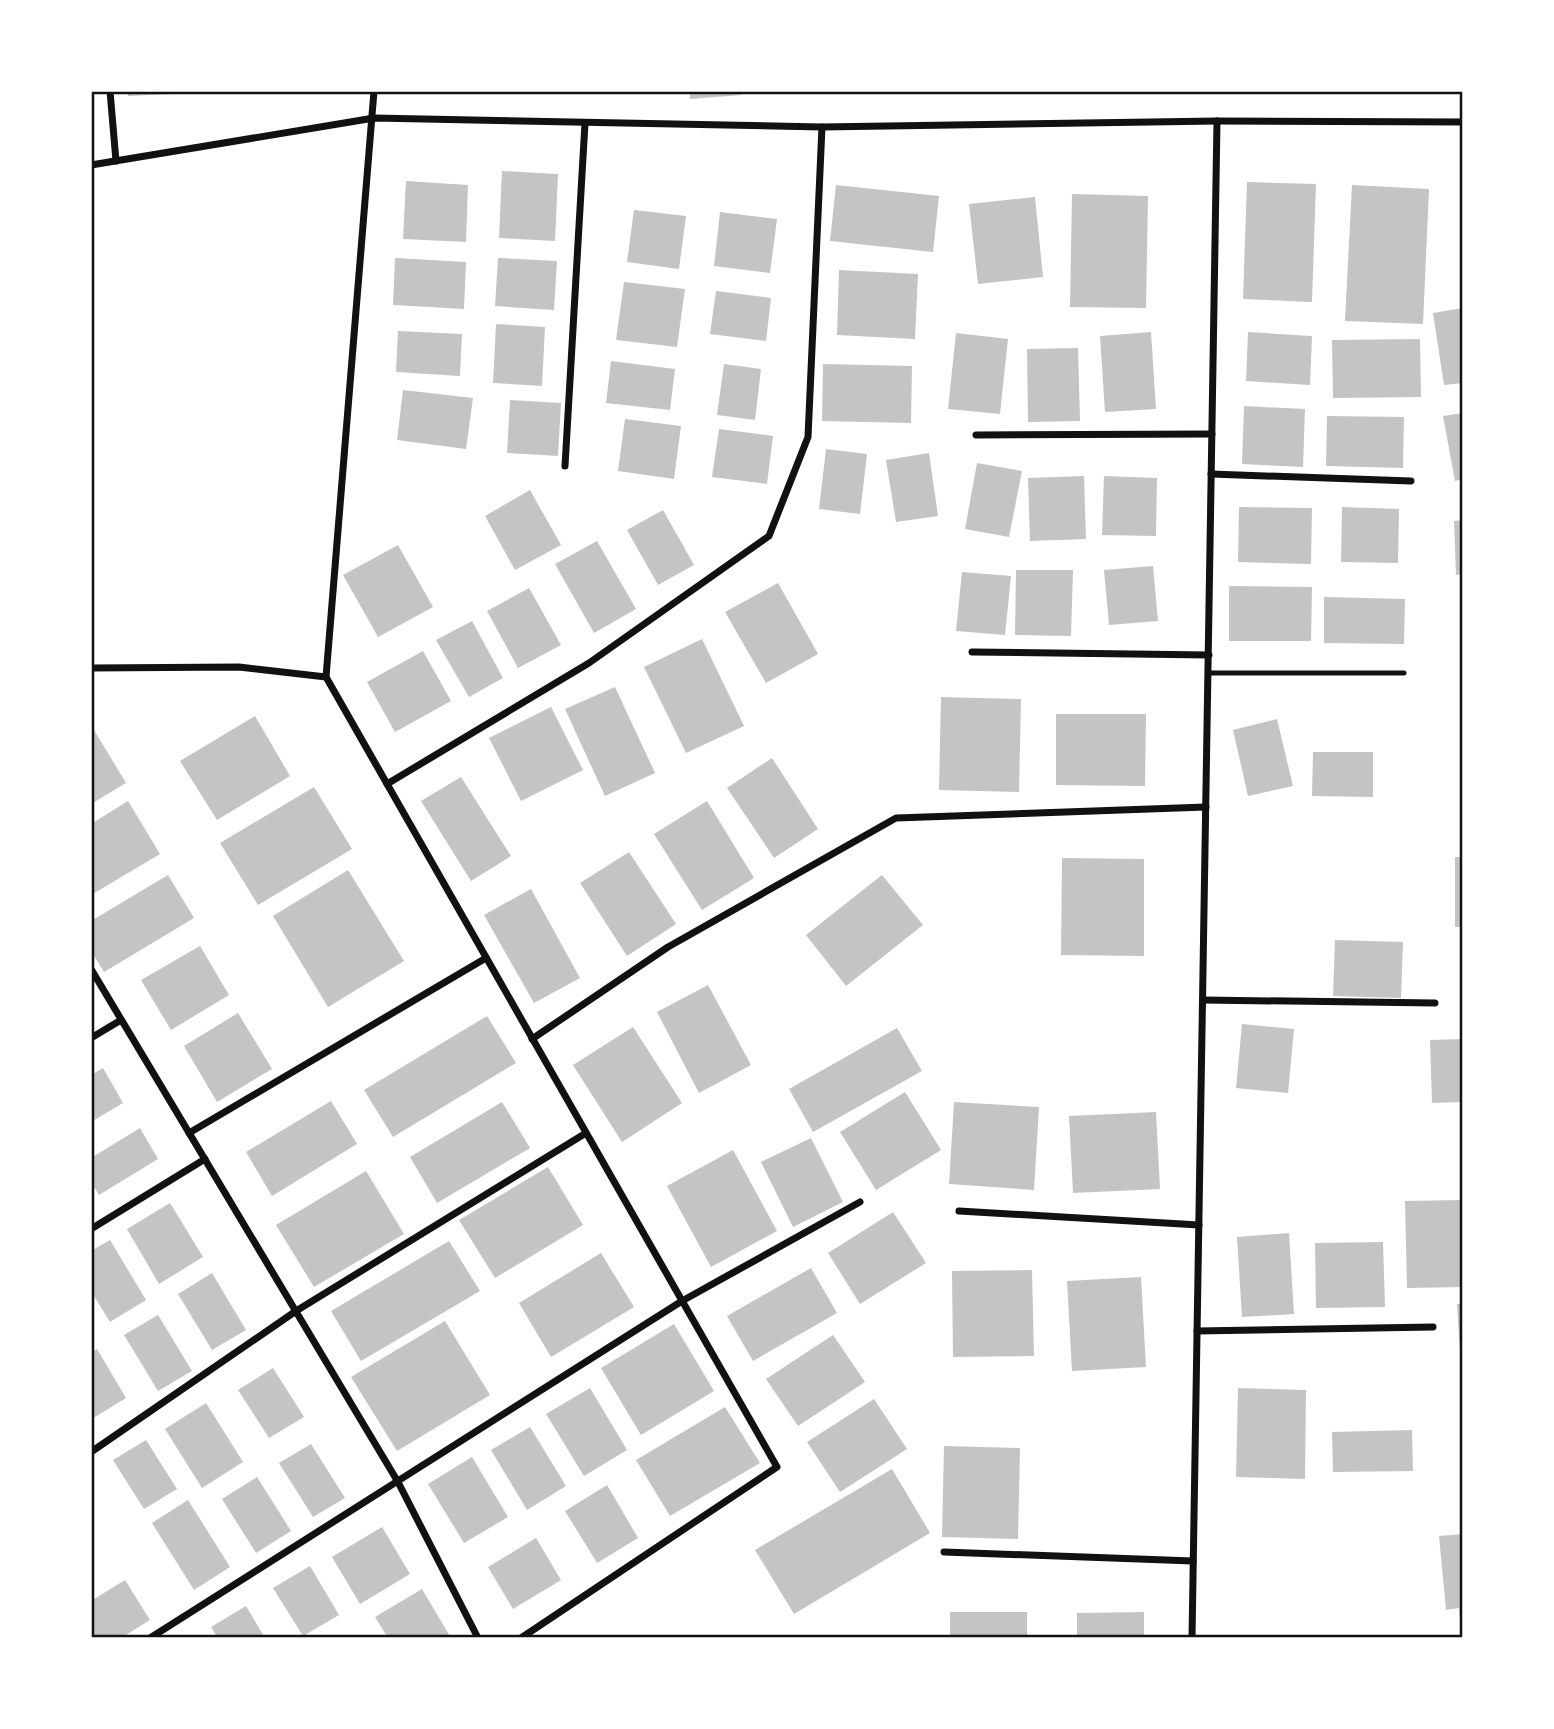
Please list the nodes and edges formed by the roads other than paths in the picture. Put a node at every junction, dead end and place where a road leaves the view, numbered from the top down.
1 (110, 91) edge
2 (374, 91) edge
3 (374, 118) junction
4 (1217, 121) junction
5 (585, 122) junction
6 (1463, 122) edge
7 (821, 127) junction
8 (116, 161) junction
9 (91, 165) edge
10 (1212, 434) junction
11 (976, 435) dead end
12 (565, 466) dead end
13 (1212, 474) junction
14 (1411, 481) dead end
15 (972, 652) dead end
16 (1209, 654) junction
17 (91, 668) edge
18 (1208, 673) junction
19 (1404, 673) dead end
20 (326, 677) junction
21 (387, 784) junction
22 (1206, 807) junction
23 (486, 957) junction
24 (91, 970) edge
25 (1203, 1000) junction
26 (1435, 1003) dead end
27 (121, 1020) junction
28 (91, 1038) edge
29 (532, 1039) junction
30 (586, 1132) junction
31 (189, 1133) junction
32 (205, 1159) junction
33 (860, 1202) dead end
34 (959, 1211) dead end
35 (1199, 1225) junction
36 (91, 1229) edge
37 (682, 1301) junction
38 (296, 1311) junction
39 (1433, 1327) dead end
40 (1197, 1331) junction
41 (91, 1452) edge
42 (398, 1482) junction
43 (944, 1552) dead end
44 (1193, 1561) junction
45 (149, 1638) edge
46 (478, 1638) edge
47 (521, 1638) edge
48 (1192, 1638) edge

1 - 8 street
2 - 3 street
3 - 5 street
3 - 8 street
3 - 20 street
4 - 6 street
4 - 7 street
4 - 10 street
5 - 7 street
5 - 12 street
7 - 21 street
8 - 9 street
10 - 11 street
10 - 13 street
13 - 14 street
13 - 16 street
15 - 16 street
16 - 18 street
17 - 20 street
18 - 19 lane
18 - 22 street
20 - 21 street
21 - 23 street
22 - 25 street
22 - 29 street
23 - 29 street
23 - 31 street
24 - 27 street
25 - 26 street
25 - 35 street
27 - 28 street
27 - 31 street
29 - 30 street
30 - 37 street
30 - 38 street
31 - 32 street
32 - 36 street
32 - 38 street
33 - 37 street
34 - 35 street
35 - 40 street
37 - 42 street
37 - 47 street
38 - 41 street
38 - 42 street
39 - 40 street
40 - 44 street
42 - 45 street
42 - 46 street
43 - 44 street
44 - 48 street

